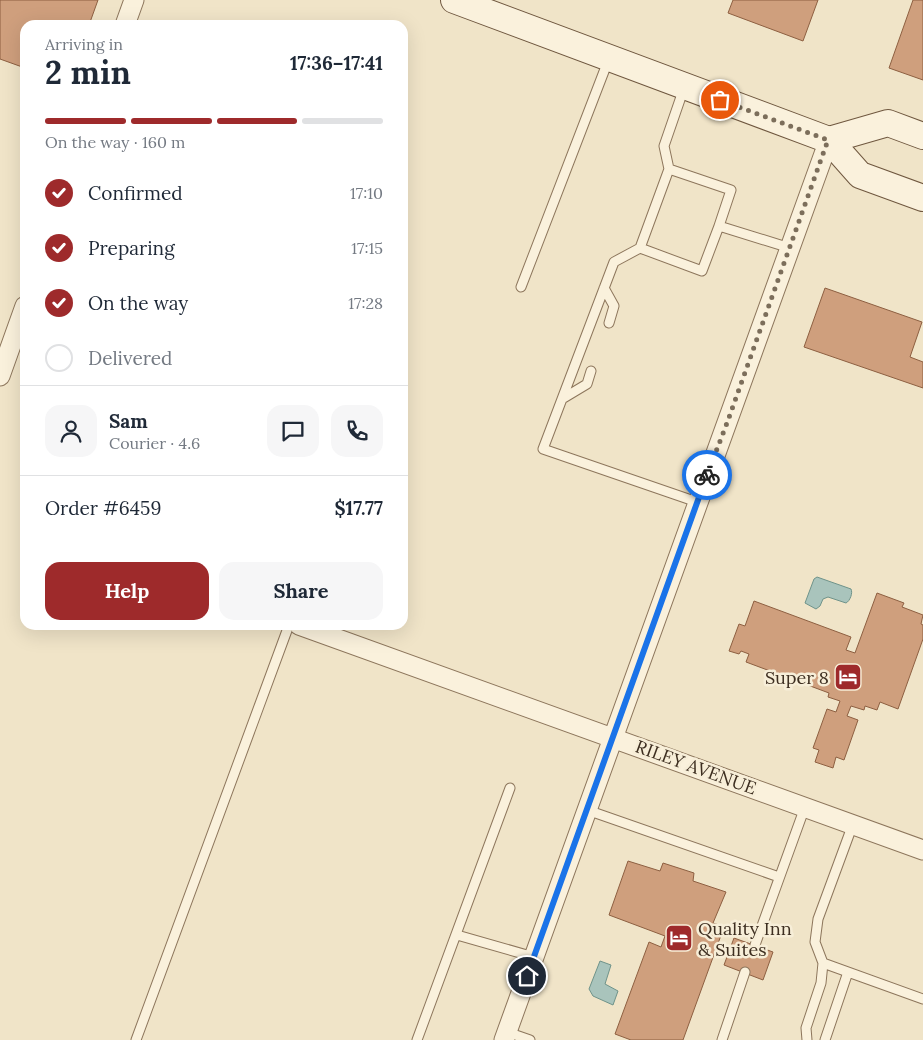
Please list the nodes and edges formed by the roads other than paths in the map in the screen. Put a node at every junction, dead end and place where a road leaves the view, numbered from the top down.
1 (134, 0) edge
2 (454, 0) edge
3 (127, 20) edge
4 (609, 58) junction
5 (684, 86) junction
6 (923, 136) edge
7 (828, 140) junction
8 (669, 169) junction
9 (923, 198) edge
10 (719, 226) junction
11 (640, 248) junction
12 (790, 248) junction
13 (521, 287) dead end
14 (604, 288) junction
15 (20, 320) edge
16 (609, 323) dead end
17 (591, 371) dead end
18 (0, 376) edge
19 (562, 399) junction
20 (697, 502) junction
21 (287, 630) edge
22 (313, 630) edge
23 (614, 738) junction
24 (510, 788) dead end
25 (805, 807) junction
26 (588, 810) junction
27 (853, 824) junction
28 (923, 850) edge
29 (779, 877) junction
30 (457, 935) junction
31 (755, 945) dead end
32 (534, 957) junction
33 (823, 963) junction
34 (745, 972) dead end
35 (848, 972) junction
36 (923, 999) edge
37 (505, 1036) edge
38 (136, 1040) edge
39 (417, 1040) edge
40 (530, 1040) edge
41 (722, 1040) edge
42 (807, 1040) edge
43 (825, 1040) edge

1 - 3 street
2 - 4 street
4 - 5 street
4 - 13 lane
5 - 7 street
5 - 8 lane
6 - 7 street
7 - 9 street
7 - 12 street
8 - 10 lane
8 - 11 lane
10 - 11 lane
10 - 12 lane
11 - 14 lane
12 - 20 street
14 - 16 lane
14 - 19 lane
15 - 18 street
17 - 19 lane
19 - 20 lane
20 - 23 street
21 - 38 lane
22 - 23 street, RILEY AVENUE
23 - 25 street, RILEY AVENUE
23 - 26 street
24 - 30 lane
25 - 27 street, RILEY AVENUE
25 - 29 lane
26 - 29 lane
26 - 32 street
27 - 28 street, RILEY AVENUE
27 - 33 lane
29 - 31 lane
30 - 32 lane
30 - 39 lane
32 - 37 street
33 - 35 lane
33 - 42 lane
34 - 41 lane
35 - 36 lane
35 - 43 lane
37 - 40 lane

